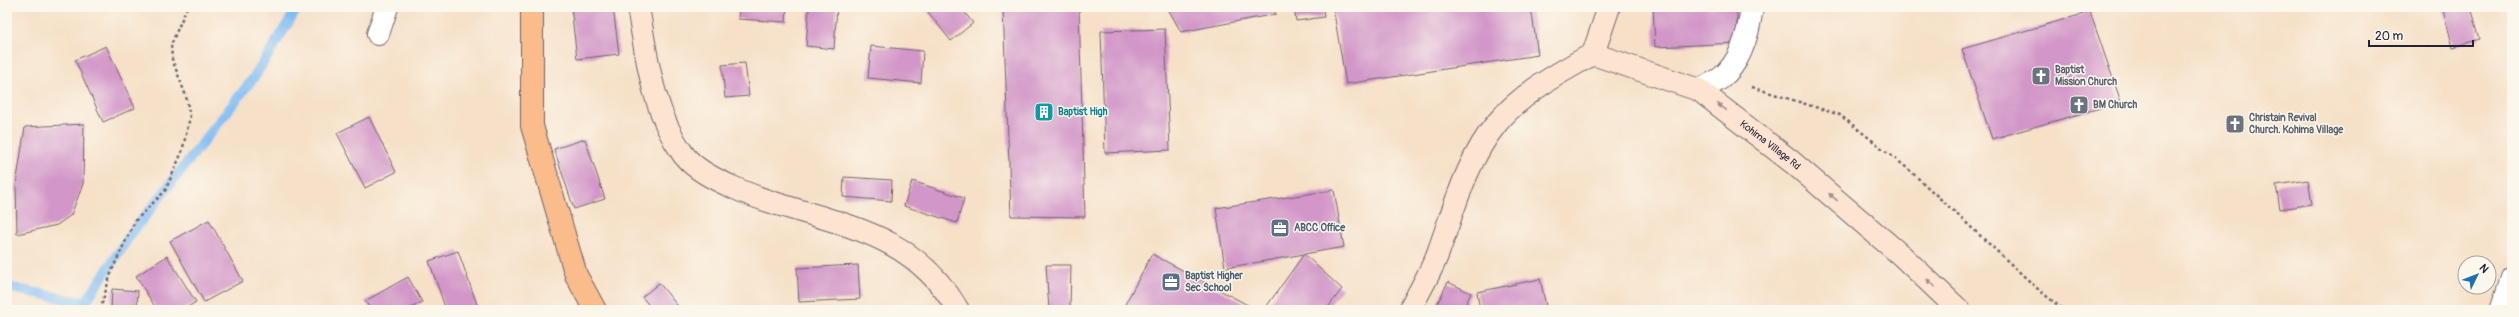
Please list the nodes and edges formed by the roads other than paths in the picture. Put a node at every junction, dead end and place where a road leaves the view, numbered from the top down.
1 (387, 7) edge
2 (532, 7) edge
3 (638, 7) edge
4 (1609, 7) edge
5 (1752, 7) edge
6 (378, 34) dead end
7 (1593, 54) junction
8 (1699, 90) junction
9 (2512, 278) edge
10 (2502, 308) dead end
11 (595, 310) edge
12 (958, 310) edge
13 (1410, 310) edge
14 (1959, 310) edge

1 - 6 street
2 - 11 highway
3 - 12 main road
4 - 7 main road
5 - 8 street
7 - 8 main road, Kohima Village Rd
7 - 13 main road
14 -> 8 main road, Kohima Village Rd
9 - 10 street

